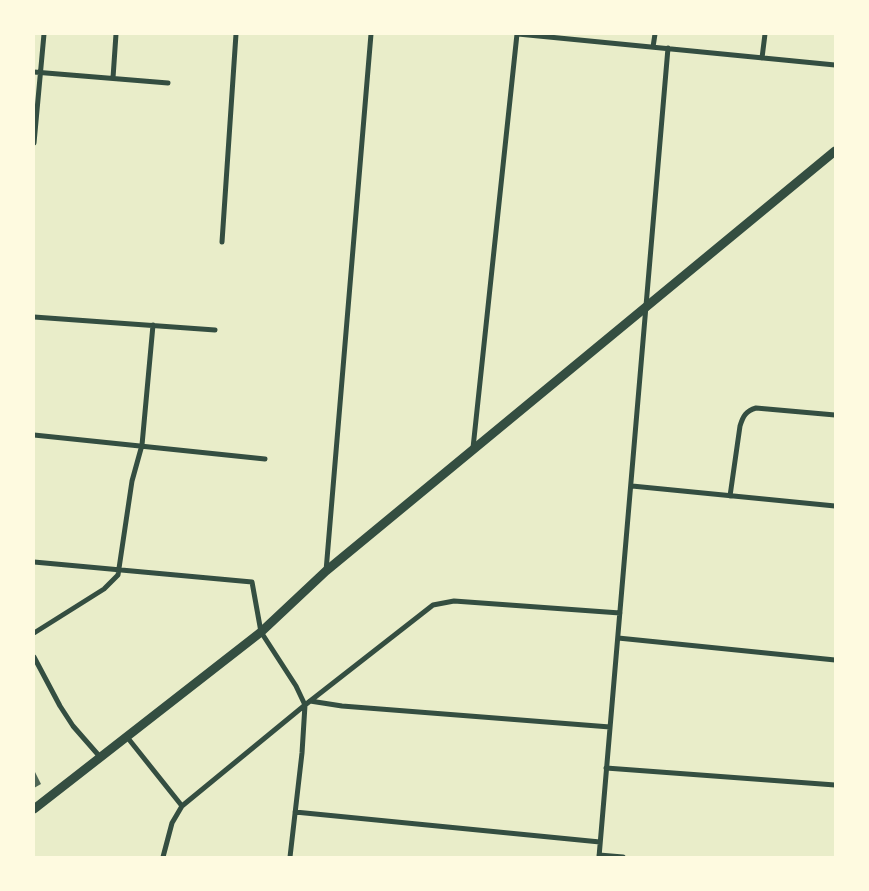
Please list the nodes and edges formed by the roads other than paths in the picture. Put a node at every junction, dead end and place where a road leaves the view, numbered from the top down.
1 (44, 34) edge
2 (116, 34) edge
3 (236, 34) edge
4 (372, 34) edge
5 (517, 34) edge
6 (655, 34) edge
7 (765, 34) edge
8 (536, 35) edge
9 (653, 47) junction
10 (668, 48) junction
11 (762, 58) junction
12 (835, 65) edge
13 (34, 72) edge
14 (40, 72) junction
15 (113, 78) junction
16 (168, 83) dead end
17 (34, 143) edge
18 (835, 151) edge
19 (222, 242) dead end
20 (648, 304) junction
21 (34, 316) edge
22 (153, 325) junction
23 (215, 330) dead end
24 (835, 415) edge
25 (34, 435) edge
26 (142, 445) junction
27 (473, 449) junction
28 (265, 459) dead end
29 (632, 486) junction
30 (730, 496) junction
31 (835, 506) edge
32 (34, 562) edge
33 (119, 570) junction
34 (326, 571) junction
35 (620, 614) junction
36 (261, 632) junction
37 (34, 633) edge
38 (618, 638) junction
39 (34, 657) edge
40 (835, 660) edge
41 (310, 701) junction
42 (304, 705) junction
43 (610, 727) junction
44 (127, 737) junction
45 (101, 758) junction
46 (606, 768) junction
47 (835, 785) edge
48 (182, 806) junction
49 (34, 809) edge
50 (295, 812) junction
51 (600, 842) junction
52 (599, 856) edge
53 (163, 857) edge
54 (290, 857) edge
55 (623, 857) edge

1 - 14 street
2 - 15 street
3 - 19 street
4 - 34 street
5 - 8 street
5 - 27 street
6 - 9 street
7 - 11 street
8 - 9 street
9 - 10 street
10 - 11 street
10 - 20 street
11 - 12 street
13 - 14 street
14 - 15 street
14 - 17 street
15 - 16 street
18 - 20 street
20 - 27 street
20 - 29 street
21 - 22 street
22 - 23 street
22 - 26 street
24 - 30 street
25 - 26 street
26 - 28 street
26 - 33 street
27 - 34 street
29 - 30 street
29 - 35 street
30 - 31 street
32 - 33 street
33 - 36 street
33 - 37 street
34 - 36 street
35 - 38 street
35 - 41 street
36 - 42 street
36 - 44 street
38 - 40 street
38 - 43 street
39 - 45 street
41 - 42 street
41 - 43 street
42 - 48 street
42 - 50 street
43 - 46 street
44 - 45 street
44 - 48 street
45 - 49 street
46 - 47 street
46 - 51 street
48 - 53 street
50 - 51 street
50 - 54 street
51 - 52 street
52 - 55 street

